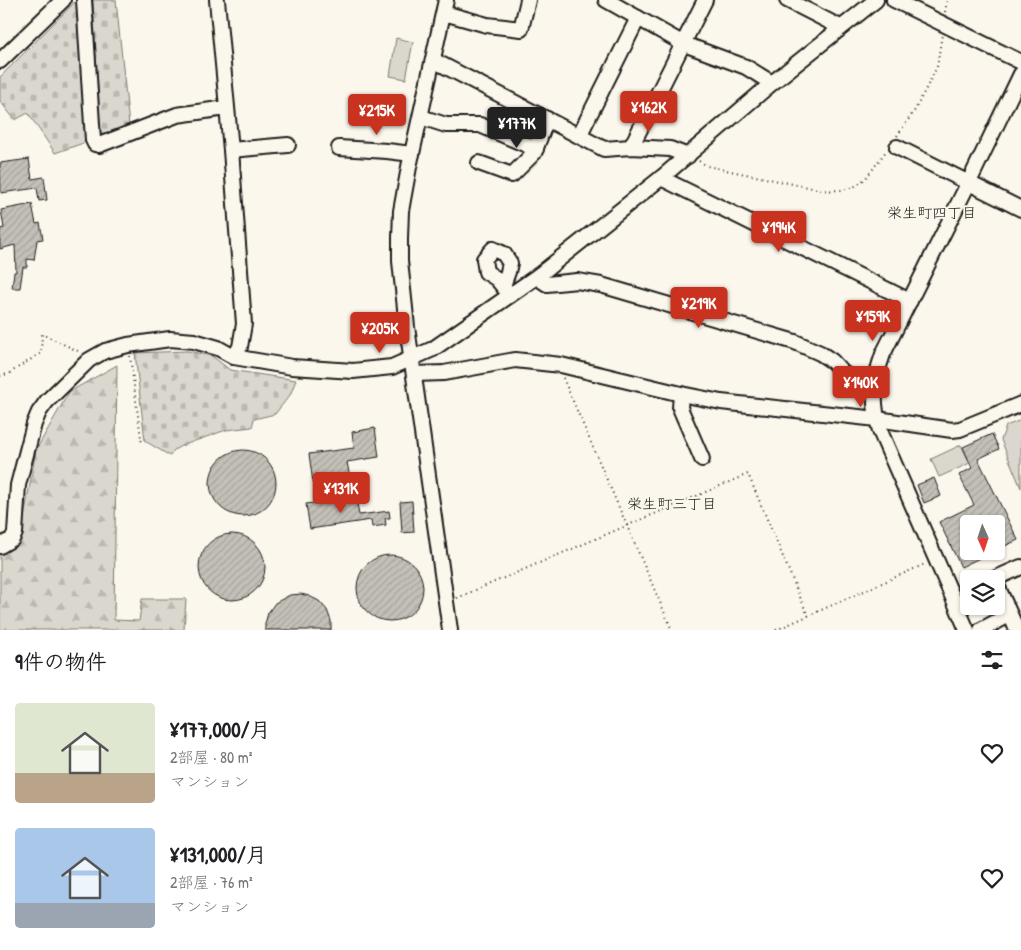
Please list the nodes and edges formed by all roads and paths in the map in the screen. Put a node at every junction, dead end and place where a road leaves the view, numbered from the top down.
1 (63, 0) edge
2 (84, 0) edge
3 (217, 0) edge
4 (528, 0) edge
5 (606, 0) edge
6 (705, 0) edge
7 (787, 0) edge
8 (876, 0) edge
9 (894, 0) edge
10 (947, 0) edge
11 (445, 6) edge
12 (638, 18) junction
13 (943, 24) junction
14 (840, 27) junction
15 (684, 44) junction
16 (433, 60) junction
17 (0, 61) edge
18 (1021, 62) edge
19 (1021, 74) edge
20 (772, 83) junction
21 (226, 108) junction
22 (421, 117) junction
23 (547, 120) junction
24 (579, 136) junction
25 (894, 144) junction
26 (288, 145) dead end
27 (631, 147) junction
28 (339, 148) dead end
29 (536, 149) junction
30 (232, 150) junction
31 (412, 154) junction
32 (691, 157) junction
33 (479, 163) dead end
34 (662, 178) junction
35 (969, 182) junction
36 (1021, 209) edge
37 (539, 275) junction
38 (910, 301) junction
39 (128, 345) junction
40 (234, 357) junction
41 (412, 358) junction
42 (89, 360) junction
43 (561, 365) junction
44 (414, 374) junction
45 (0, 376) edge
46 (874, 393) junction
47 (681, 394) junction
48 (1021, 404) edge
49 (877, 419) junction
50 (142, 445) dead end
51 (702, 459) dead end
52 (626, 526) junction
53 (0, 546) edge
54 (936, 559) junction
55 (1021, 567) edge
56 (1005, 574) edge
57 (447, 603) junction
58 (1005, 605) edge
59 (1009, 615) junction
60 (808, 616) junction
61 (450, 630) edge
62 (672, 630) edge
63 (776, 630) edge
64 (967, 630) edge
65 (981, 630) edge
66 (1017, 630) edge

1 - 17 street
2 - 21 street
3 - 21 street
4 - 11 street
5 - 12 street
6 - 15 street
7 - 14 street
8 - 14 street
9 - 13 street
10 - 13 path
11 - 16 street
12 - 15 street
12 - 24 street
13 - 18 street
13 - 25 path
14 - 20 street
15 - 20 street
15 - 27 street
16 - 22 street
16 - 23 street
19 - 35 street
20 - 32 street
21 - 30 street
22 - 29 street
22 - 31 street
23 - 24 street
23 - 29 street
24 - 27 street
25 - 32 path
25 - 35 street
26 - 30 street
27 - 32 street
28 - 31 street
29 - 33 street
30 - 40 street
31 - 41 street
32 - 34 street
34 - 37 street
34 - 38 street
35 - 36 street
35 - 38 street
37 - 41 street
37 - 46 street
38 - 46 street
39 - 40 street
39 - 42 street
39 - 50 path
40 - 41 street
41 - 44 street
42 - 45 path
42 - 53 street
43 - 44 street
43 - 47 street
43 - 52 path
44 - 57 street
46 - 49 street
47 - 49 street
47 - 51 street
48 - 49 street
49 - 54 street
52 - 57 path
52 - 60 path
52 - 62 path
54 - 60 path
54 - 64 street
55 - 56 street
57 - 61 street
58 - 59 street
59 - 65 street
59 - 66 street
60 - 63 path

